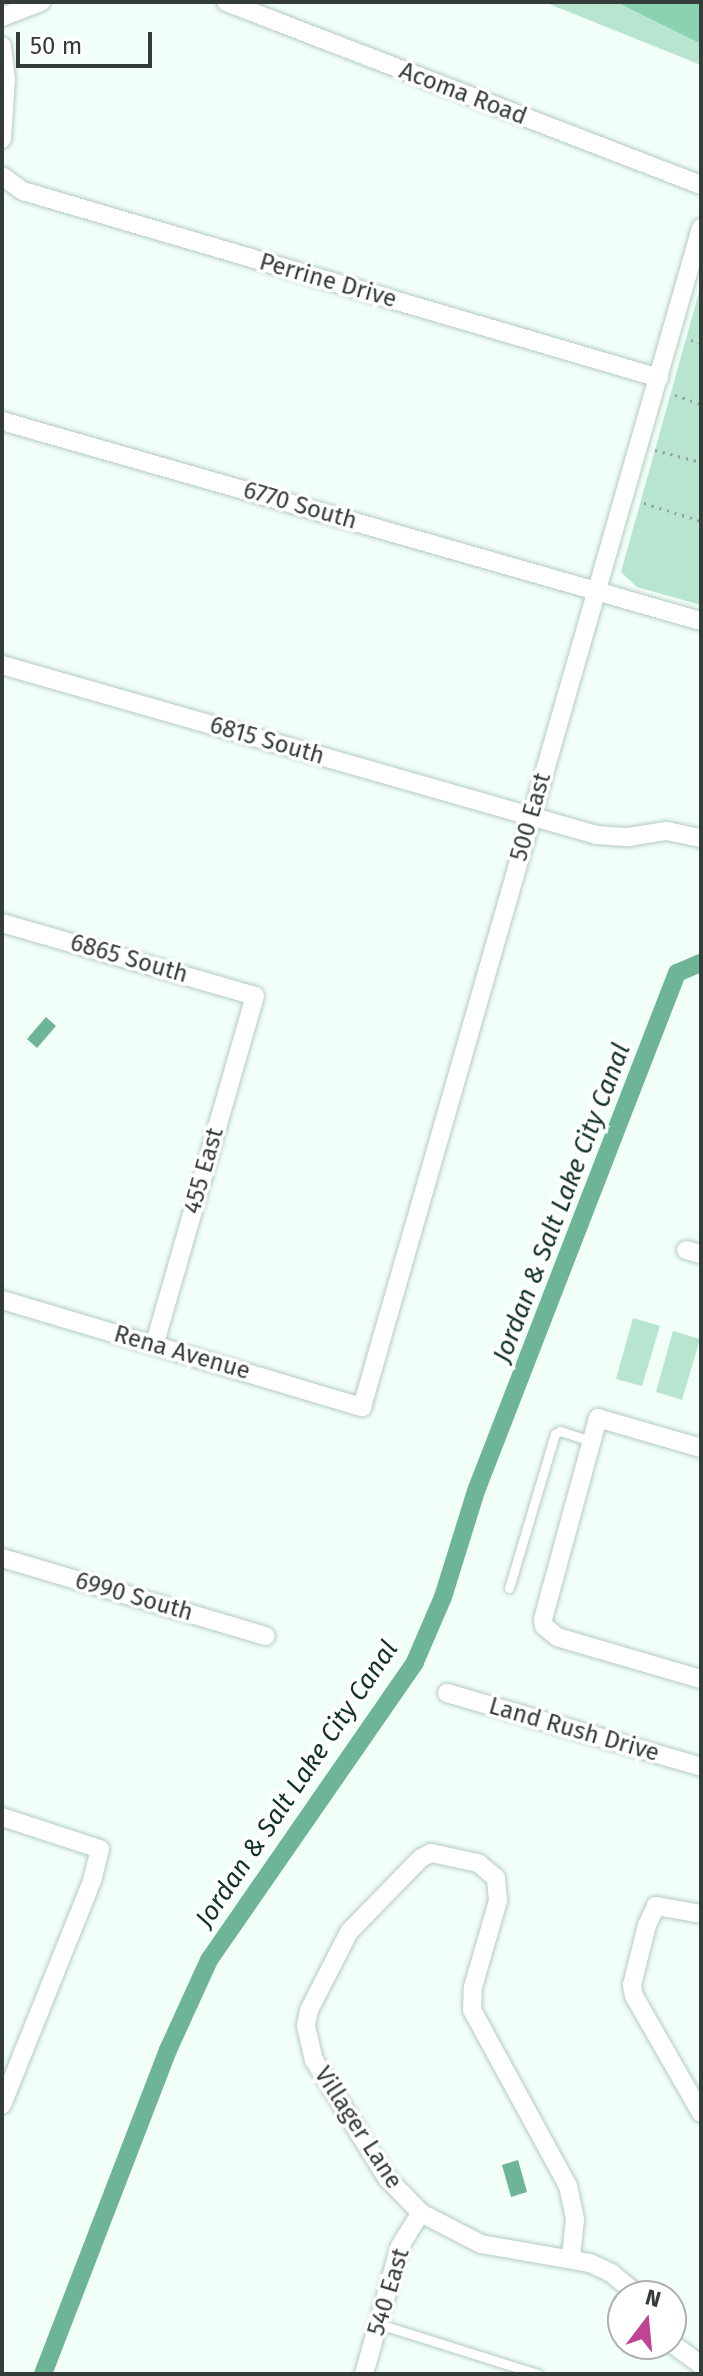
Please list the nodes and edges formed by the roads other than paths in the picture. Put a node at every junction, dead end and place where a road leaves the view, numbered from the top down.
1 (41, 2) edge
2 (226, 2) edge
3 (2, 17) edge
4 (2, 46) edge
5 (2, 139) edge
6 (2, 176) edge
7 (701, 185) edge
8 (701, 228) edge
9 (659, 378) junction
10 (2, 421) edge
11 (598, 591) junction
12 (701, 621) edge
13 (2, 665) edge
14 (532, 816) junction
15 (701, 838) edge
16 (2, 923) edge
17 (255, 996) joint
18 (2, 1301) edge
19 (154, 1345) junction
20 (362, 1407) joint
21 (591, 1441) junction
22 (701, 1448) edge
23 (2, 1558) edge
24 (509, 1588) dead end
25 (266, 1636) dead end
26 (701, 1679) edge
27 (447, 1693) dead end
28 (701, 1767) edge
29 (2, 1817) edge
30 (701, 1914) edge
31 (2, 2105) edge
32 (701, 2113) edge
33 (421, 2213) junction
34 (571, 2257) junction
35 (620, 2280) edge
36 (379, 2324) junction
37 (364, 2374) edge
38 (538, 2374) edge

1 - 3 street
2 - 7 street, Acoma Road
4 - 5 street
6 - 9 street, Perrine Drive
8 - 9 street, 500 East
9 - 11 street, 500 East
10 - 11 street, 6770 South
11 - 12 street, 6770 South
11 - 14 street, 500 East
13 - 14 street, 6815 South
14 - 15 street, 6815 South
14 - 20 street, 500 East
16 - 17 street, 6865 South
17 - 19 street, 455 East
18 - 19 street, Rena Avenue
19 - 20 street, Rena Avenue
21 - 22 street
21 - 24 lane
21 - 26 street
23 - 25 street, 6990 South
27 - 28 street, Land Rush Drive
29 - 31 street
30 - 32 street
33 - 34 street, Villager Lane
33 - 34 street, Villager Lane
33 - 36 street, 540 East
34 - 35 street, Villager Lane
36 - 37 street, 540 East
36 - 38 lane

